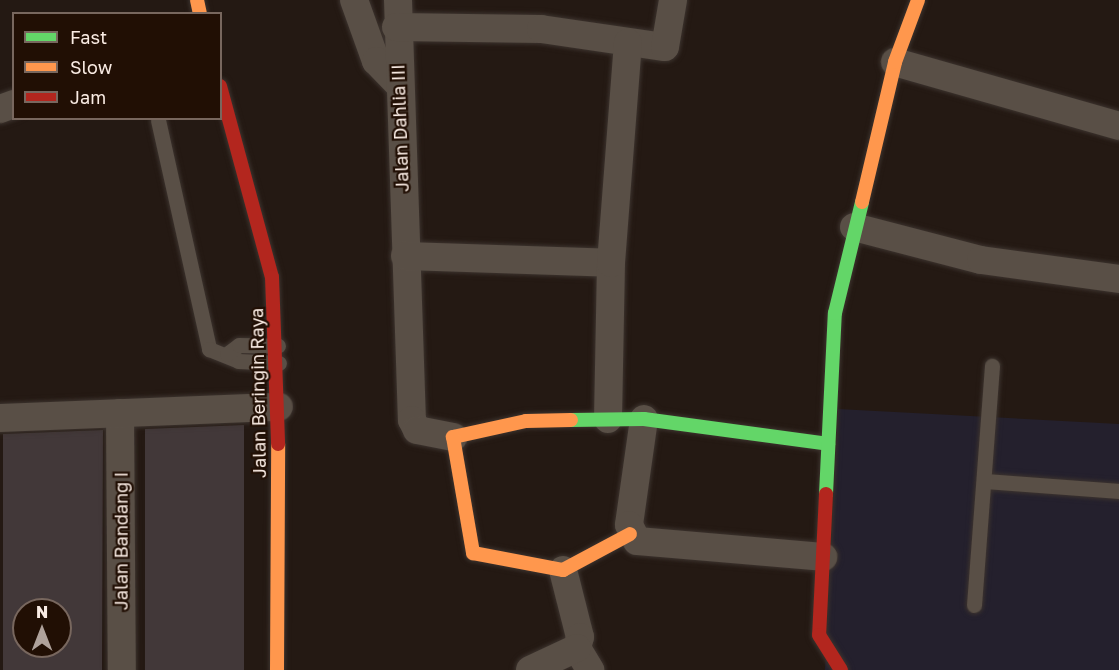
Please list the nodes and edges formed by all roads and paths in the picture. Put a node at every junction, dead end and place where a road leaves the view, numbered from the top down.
1 (354, 0) edge
2 (673, 0) edge
3 (918, 0) edge
4 (397, 14) edge
5 (628, 43) junction
6 (895, 62) junction
7 (398, 84) junction
8 (222, 93) edge
9 (158, 120) dead end
10 (1119, 126) edge
11 (854, 228) junction
12 (405, 256) junction
13 (611, 263) junction
14 (1119, 279) edge
15 (278, 346) junction
16 (227, 354) junction
17 (279, 363) junction
18 (992, 366) dead end
19 (279, 407) junction
20 (120, 413) junction
21 (0, 418) edge
22 (608, 418) junction
23 (644, 419) junction
24 (453, 437) junction
25 (828, 444) junction
26 (986, 481) junction
27 (1119, 491) edge
28 (630, 534) junction
29 (823, 557) junction
30 (563, 570) junction
31 (974, 605) dead end
32 (584, 659) edge
33 (122, 670) edge
34 (277, 670) edge
35 (530, 670) edge
36 (841, 670) edge

1 - 7 street
2 - 5 street
3 - 6 street
4 - 5 street
4 - 7 street, Jalan Dahlia III
5 - 13 street
6 - 10 street
6 - 11 street
7 - 12 street, Jalan Dahlia III
8 - 15 street, Jalan Beringin Raya
9 - 16 lane
11 - 14 street
11 - 25 street
12 - 13 street
12 - 24 street, Jalan Dahlia III
13 - 22 street
15 - 16 lane
15 - 17 street, Jalan Beringin Raya
16 - 17 lane
17 - 19 street, Jalan Beringin Raya
18 - 26 lane
19 - 20 street
19 - 34 street, Jalan Beringin Raya
20 - 21 street
20 - 33 street, Jalan Bandang I
22 - 23 street
22 - 24 street
23 - 25 street
23 - 28 street
24 - 30 street
25 - 29 street
26 - 27 lane
26 - 31 lane
28 - 29 street
28 - 30 street
29 - 36 street
30 - 32 street
32 - 35 street

